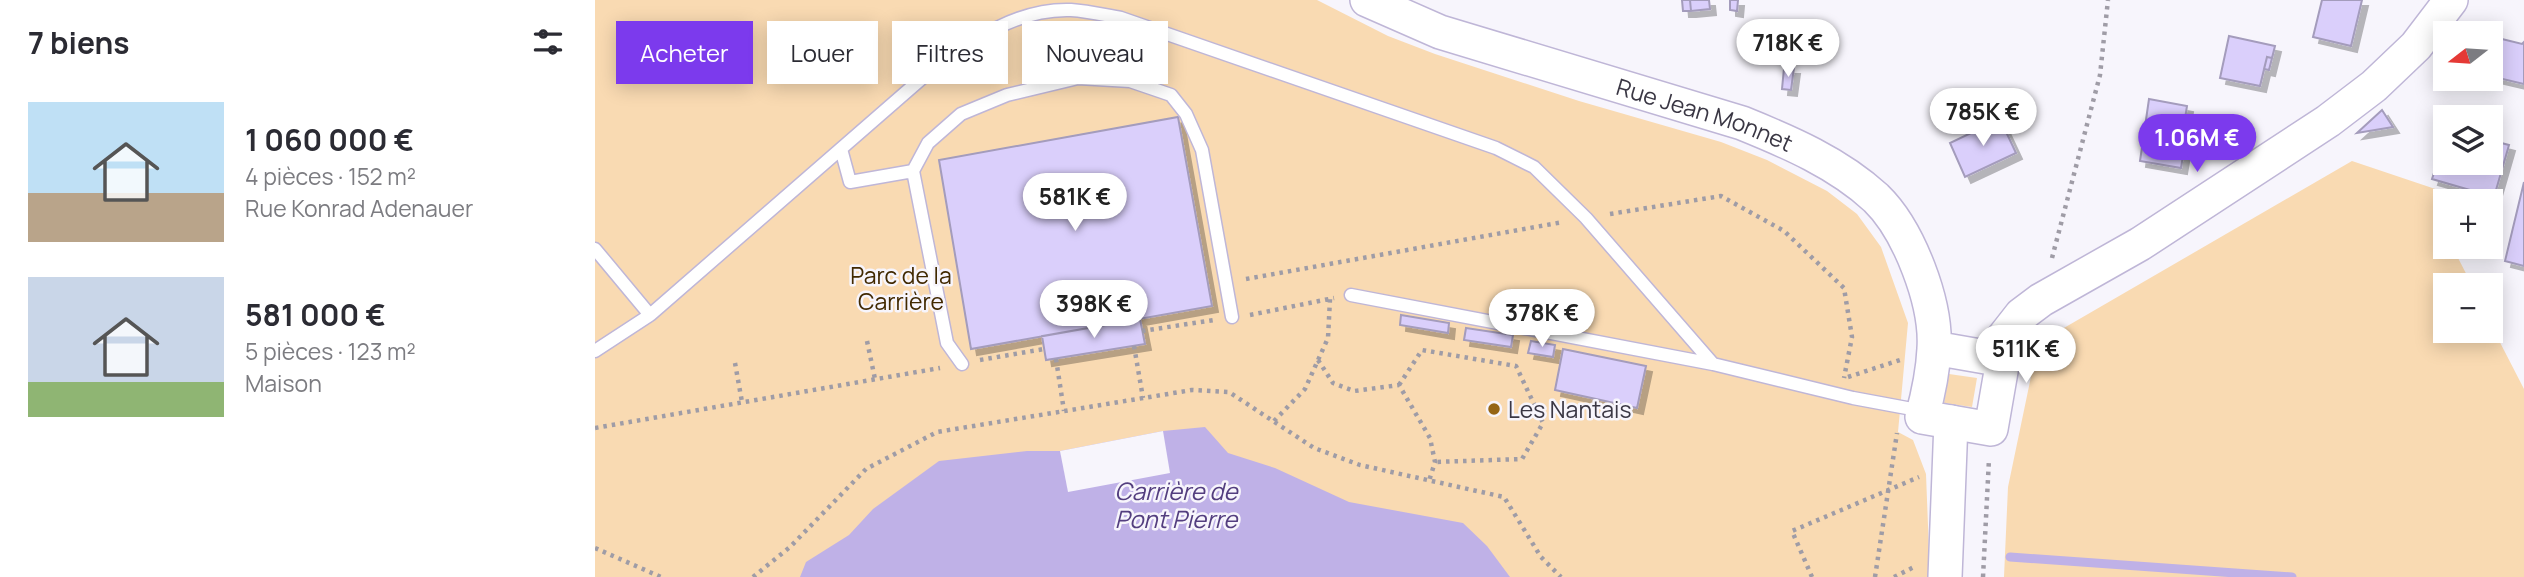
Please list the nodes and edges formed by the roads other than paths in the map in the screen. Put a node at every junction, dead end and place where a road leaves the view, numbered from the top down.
1 (1367, 0) edge
2 (2451, 0) edge
3 (841, 149) junction
4 (913, 170) junction
5 (595, 249) edge
6 (1351, 295) road end
7 (650, 315) junction
8 (1233, 317) road end
9 (1934, 348) junction
10 (595, 351) edge
11 (2003, 360) junction
12 (962, 364) road end
13 (1713, 364) junction
14 (1937, 417) junction
15 (1945, 577) edge

1 - 9 street, Rue Jean Monnet
2 - 11 street
3 - 4 lane
3 - 7 lane
3 - 13 lane
4 - 8 lane
4 - 12 lane
5 - 7 lane
6 - 13 lane
7 - 10 lane
9 - 11 street
9 - 14 street, Rue Jean Monnet
11 - 14 street
13 - 14 lane
14 - 15 street, Rue Jean Monnet

